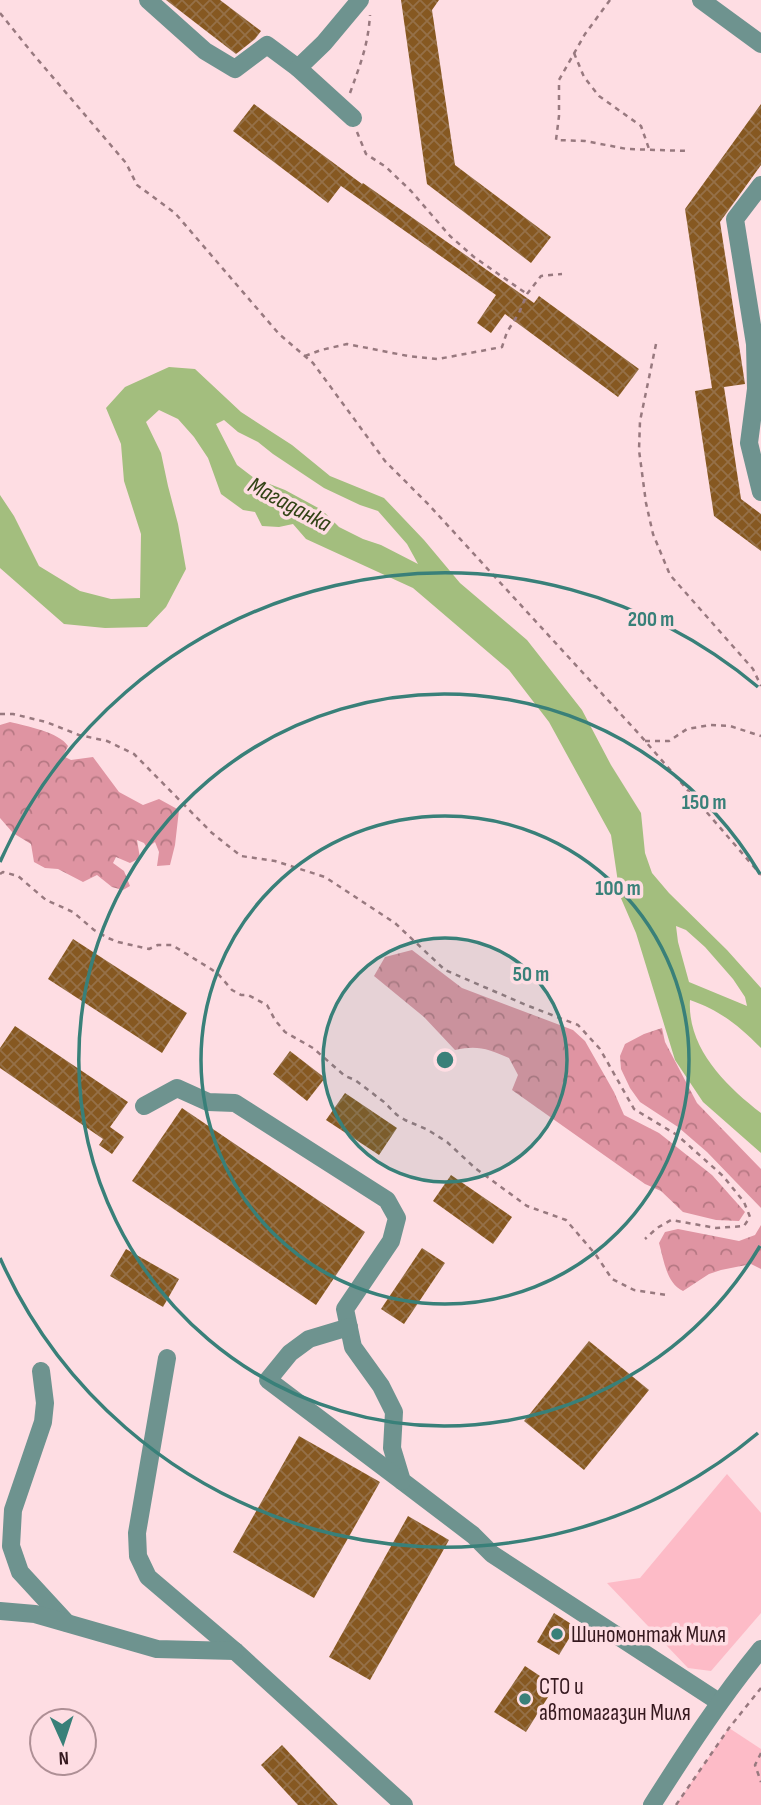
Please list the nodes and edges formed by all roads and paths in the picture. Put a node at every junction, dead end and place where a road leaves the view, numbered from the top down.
1 (148, 0) edge
2 (610, 0) edge
3 (701, 0) edge
4 (365, 4) edge
5 (0, 13) edge
6 (761, 44) edge
7 (574, 54) junction
8 (298, 68) junction
9 (353, 118) junction
10 (649, 150) junction
11 (690, 151) dead end
12 (761, 185) edge
13 (562, 274) dead end
14 (527, 293) junction
15 (656, 344) dead end
16 (305, 356) junction
17 (761, 492) edge
18 (761, 686) edge
19 (0, 714) edge
20 (761, 736) edge
21 (645, 741) junction
22 (0, 873) edge
23 (761, 875) edge
24 (144, 1106) dead end
25 (645, 1239) dead end
26 (667, 1295) dead end
27 (349, 1327) junction
28 (167, 1358) dead end
29 (41, 1371) dead end
30 (402, 1481) junction
31 (0, 1611) edge
32 (67, 1623) junction
33 (761, 1649) edge
34 (235, 1651) junction
35 (761, 1688) edge
36 (719, 1702) junction
37 (761, 1753) edge
38 (761, 1782) edge
39 (404, 1805) edge
40 (652, 1805) edge
41 (676, 1805) edge

1 - 8 street
2 - 7 path
3 - 6 street
4 - 8 street
4 - 9 path
5 - 16 path
7 - 10 path
7 - 10 path
8 - 9 street
9 - 14 path
10 - 11 path
12 - 17 street
13 - 14 path
14 - 16 path
15 - 18 path
16 - 21 path
19 - 25 path
20 - 21 path
21 - 23 path
22 - 26 path
24 - 27 street
27 - 30 street
27 - 30 street
28 - 34 street
29 - 32 street
30 - 36 street
31 - 32 street
32 - 34 street
33 - 36 street
34 - 39 street
35 - 41 path
36 - 40 street
37 - 38 path

